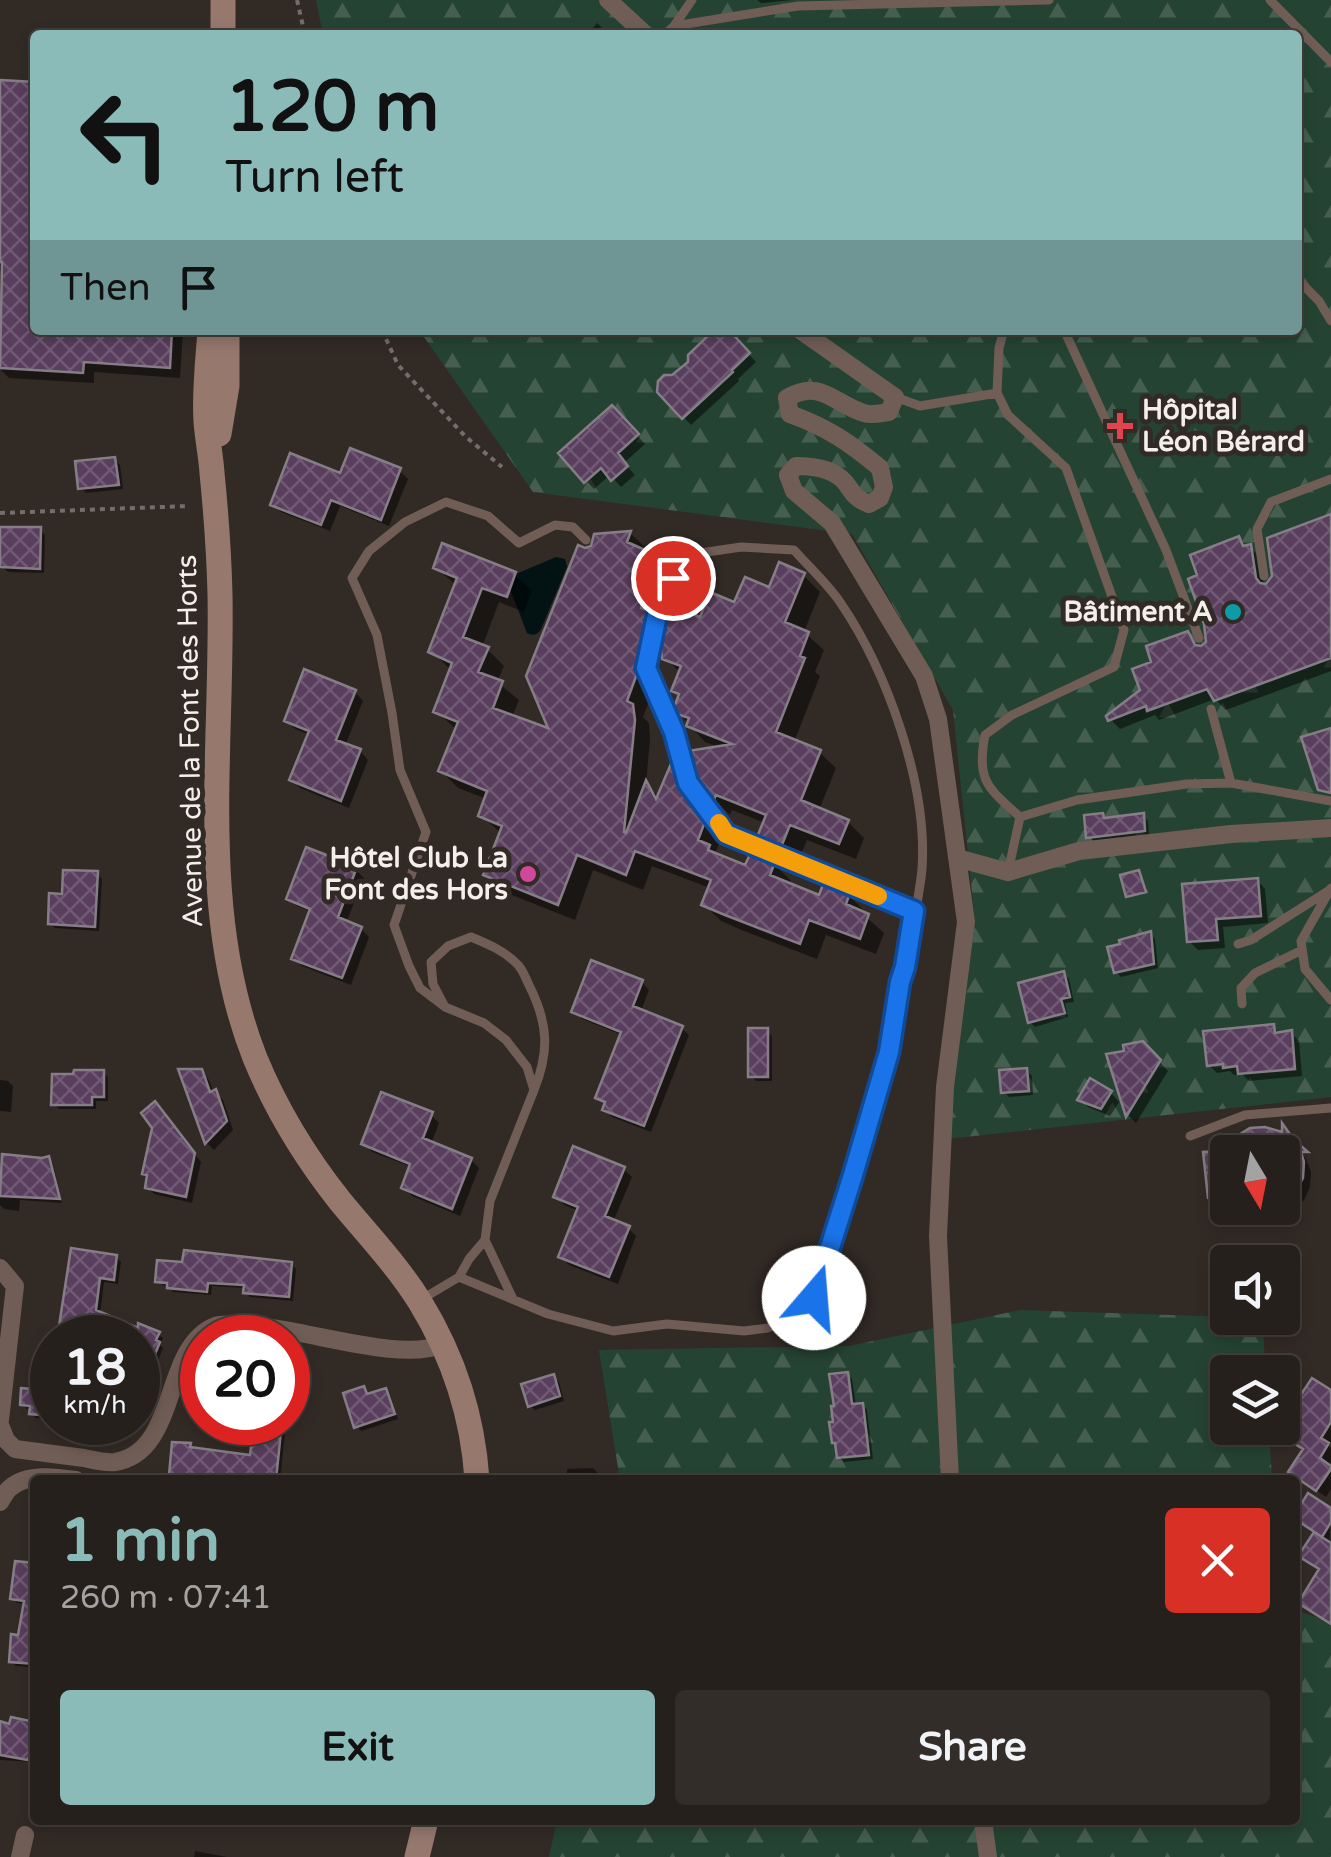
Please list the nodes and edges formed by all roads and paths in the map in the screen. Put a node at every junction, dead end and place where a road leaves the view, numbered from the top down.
1 (224, 0) edge
2 (296, 0) edge
3 (608, 0) edge
4 (692, 0) edge
5 (1049, 0) edge
6 (1270, 0) edge
7 (674, 26) junction
8 (223, 30) edge
9 (304, 30) edge
10 (641, 30) edge
11 (670, 30) edge
12 (1300, 30) edge
13 (1302, 33) edge
14 (1331, 62) edge
15 (1302, 284) edge
16 (1331, 321) edge
17 (210, 335) edge
18 (227, 335) edge
19 (384, 335) edge
20 (807, 335) edge
21 (1003, 335) edge
22 (1066, 335) edge
23 (997, 393) junction
24 (895, 398) junction
25 (502, 467) dead end
26 (212, 474) junction
27 (1331, 480) edge
28 (214, 505) junction
29 (0, 513) edge
30 (586, 540) dead end
31 (1264, 576) dead end
32 (1200, 638) dead end
33 (1211, 709) dead end
34 (1231, 783) junction
35 (1331, 801) edge
36 (1020, 817) junction
37 (1331, 828) edge
38 (958, 858) junction
39 (1008, 872) junction
40 (1330, 889) edge
41 (914, 911) junction
42 (1238, 944) dead end
43 (1302, 950) junction
44 (1331, 1000) edge
45 (1242, 1004) dead end
46 (446, 1006) junction
47 (534, 1090) junction
48 (1331, 1108) edge
49 (1190, 1136) dead end
50 (485, 1240) junction
51 (0, 1268) edge
52 (459, 1277) junction
53 (514, 1299) junction
54 (419, 1301) junction
55 (443, 1344) junction
56 (2, 1432) edge
57 (476, 1475) edge
58 (950, 1475) edge
59 (30, 1480) edge
60 (0, 1502) edge
61 (425, 1825) edge
62 (984, 1825) edge
63 (25, 1835) dead end
64 (20, 1857) edge
65 (417, 1857) edge
66 (988, 1857) edge

1 - 8 main road
2 - 9 path
3 - 10 street
4 - 7 lane
5 - 7 lane
6 - 12 lane
7 - 11 lane
13 - 14 lane
15 - 16 lane
17 - 26 main road, Avenue de la Font des Horts
18 - 26 main road, Avenue de la Font des Horts
19 - 25 path
20 - 24 street
21 - 23 lane
22 - 32 lane
23 - 24 lane
23 - 36 lane
24 - 38 street
26 - 28 main road, Avenue de la Font des Horts
27 - 31 lane
28 - 29 path
28 - 54 main road, Avenue de la Font des Horts
30 - 46 lane
33 - 34 lane
34 - 35 lane
34 - 36 lane
36 - 39 lane
37 - 39 street
38 - 39 street
38 - 58 street
40 - 42 lane
40 - 43 lane
41 - 41 lane
41 - 53 lane
43 - 44 lane
43 - 45 lane
46 - 47 lane
46 - 47 lane
47 - 50 lane
48 - 49 lane
50 - 52 lane
50 - 53 lane
51 - 56 street
52 - 53 lane
52 - 54 lane
54 - 55 main road, Avenue de la Font des Horts
55 - 56 street
55 - 57 main road, Avenue de la Font des Horts
59 - 60 street
61 - 65 main road
62 - 66 street
63 - 64 street

